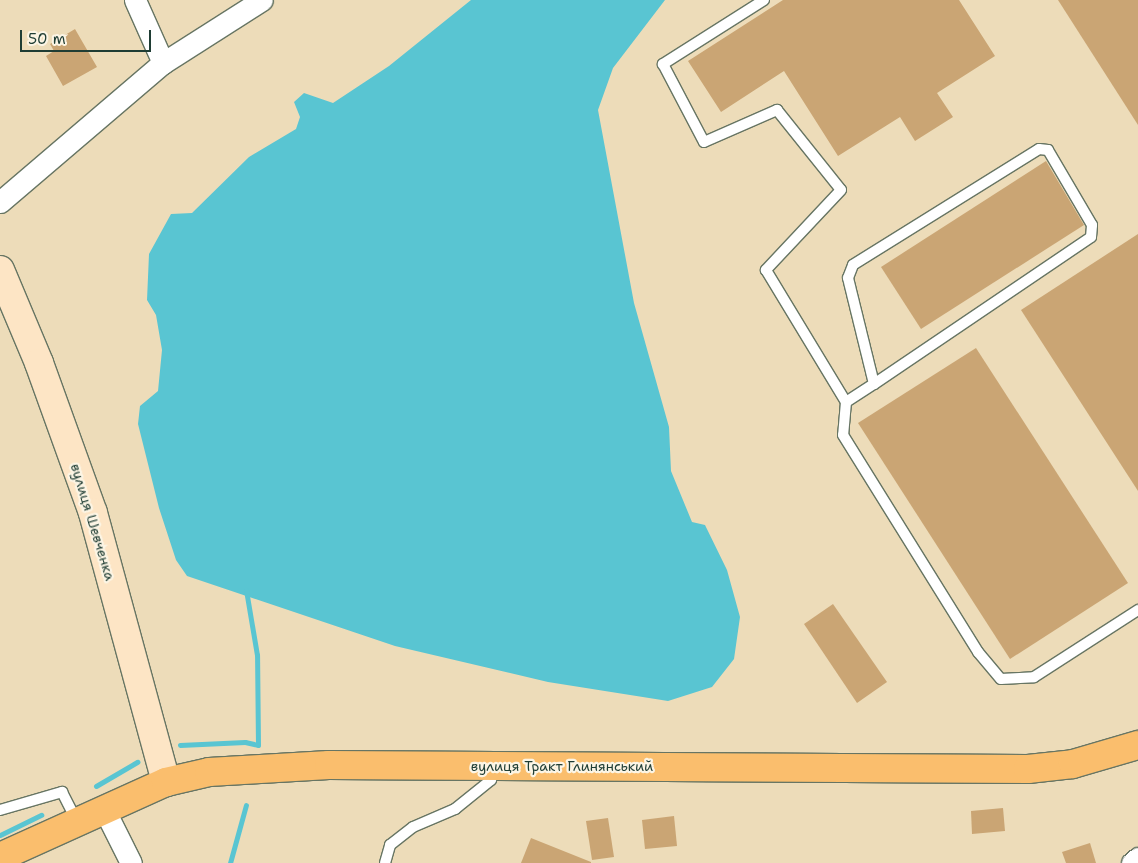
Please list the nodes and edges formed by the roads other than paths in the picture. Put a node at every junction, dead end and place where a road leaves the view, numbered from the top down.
1 (135, 0) edge
2 (262, 0) edge
3 (764, 0) edge
4 (163, 63) junction
5 (0, 202) edge
6 (0, 270) edge
7 (874, 384) junction
8 (846, 402) junction
9 (1138, 610) edge
10 (1138, 746) edge
11 (495, 765) junction
12 (166, 782) junction
13 (104, 809) junction
14 (0, 810) edge
15 (76, 821) junction
16 (0, 857) edge
17 (1138, 858) edge
18 (131, 863) edge
19 (385, 863) edge
20 (1132, 863) edge

1 - 4 street
2 - 4 street
3 - 8 lane
4 - 5 street
6 - 12 main road, вулиця Шевченка
7 - 7 lane
7 - 8 lane
8 - 9 lane
10 - 11 main road, вулиця Тракт Глинянський
11 - 12 main road, вулиця Тракт Глинянський
11 - 19 lane
12 - 13 main road, вулиця Тракт Глинянський
13 - 15 main road, вулиця Тракт Глинянський
13 - 18 street
14 - 15 lane
15 - 16 main road, вулиця Тракт Глинянський
17 - 20 street

